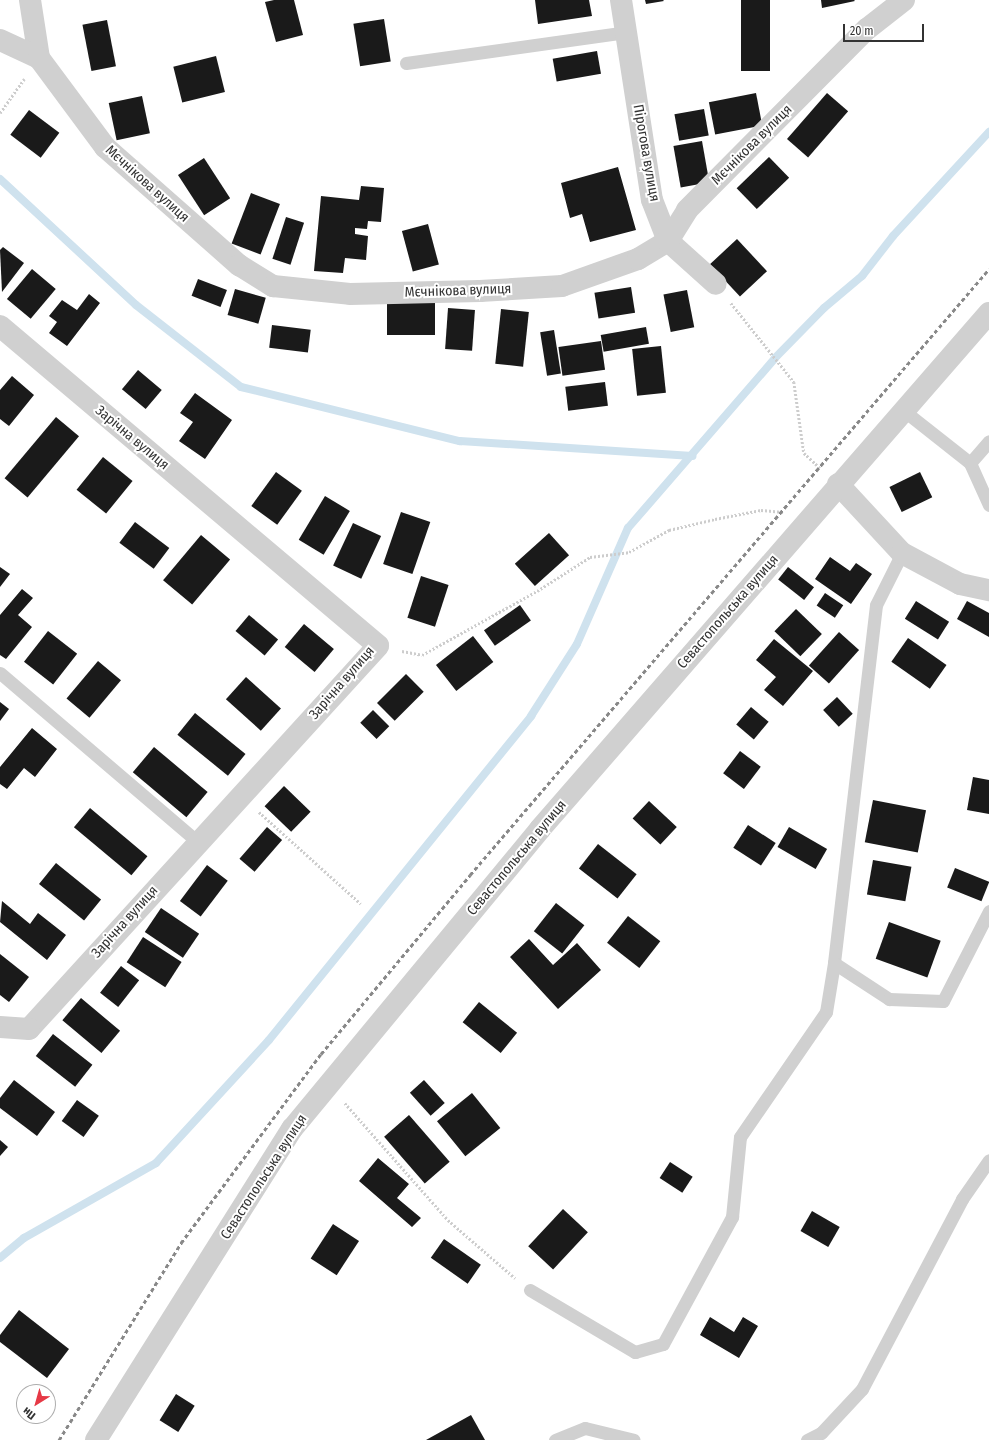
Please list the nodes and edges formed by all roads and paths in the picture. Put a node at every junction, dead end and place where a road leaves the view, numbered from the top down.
1 (30, 0) edge
2 (622, 0) edge
3 (904, 0) edge
4 (626, 32) junction
5 (0, 40) edge
6 (39, 58) junction
7 (406, 63) dead end
8 (0, 113) edge
9 (668, 241) junction
10 (716, 284) joint
11 (989, 313) edge
12 (0, 326) edge
13 (904, 410) junction
14 (989, 442) edge
15 (970, 463) junction
16 (838, 484) junction
17 (989, 505) edge
18 (813, 515) junction
19 (902, 553) junction
20 (989, 590) edge
21 (378, 646) junction
22 (0, 673) edge
23 (240, 796) junction
24 (198, 842) junction
25 (361, 904) dead end
26 (989, 910) edge
27 (834, 963) junction
28 (0, 1027) edge
29 (329, 1084) junction
30 (989, 1160) edge
31 (530, 1290) joint
32 (96, 1440) edge
33 (555, 1440) edge
34 (634, 1440) edge
35 (807, 1440) edge

1 - 6 street
2 - 4 street, Пірогова вулиця
3 - 9 street, Мєчнікова вулиця
4 - 7 lane
4 - 9 street, Пірогова вулиця
5 - 6 street, Мєчнікова вулиця
6 - 8 path
6 - 9 street, Мєчнікова вулиця
9 - 10 street, Пірогова вулиця
10 - 16 path
11 - 13 street, Севастопольська вулиця
12 - 21 street, Зарічна вулиця
13 - 15 lane
13 - 16 street, Севастопольська вулиця
14 - 15 lane
15 - 17 lane
16 - 18 street, Севастопольська вулиця
16 - 19 street
18 - 21 path
18 - 29 street, Севастопольська вулиця
19 - 20 street
19 - 27 lane
21 - 23 street, Зарічна вулиця
22 - 24 lane
23 - 24 street, Зарічна вулиця
23 - 25 path
24 - 28 street, Зарічна вулиця
26 - 27 lane
27 - 31 lane
29 - 31 path
29 - 32 street, Севастопольська вулиця
30 - 35 lane
33 - 34 lane

